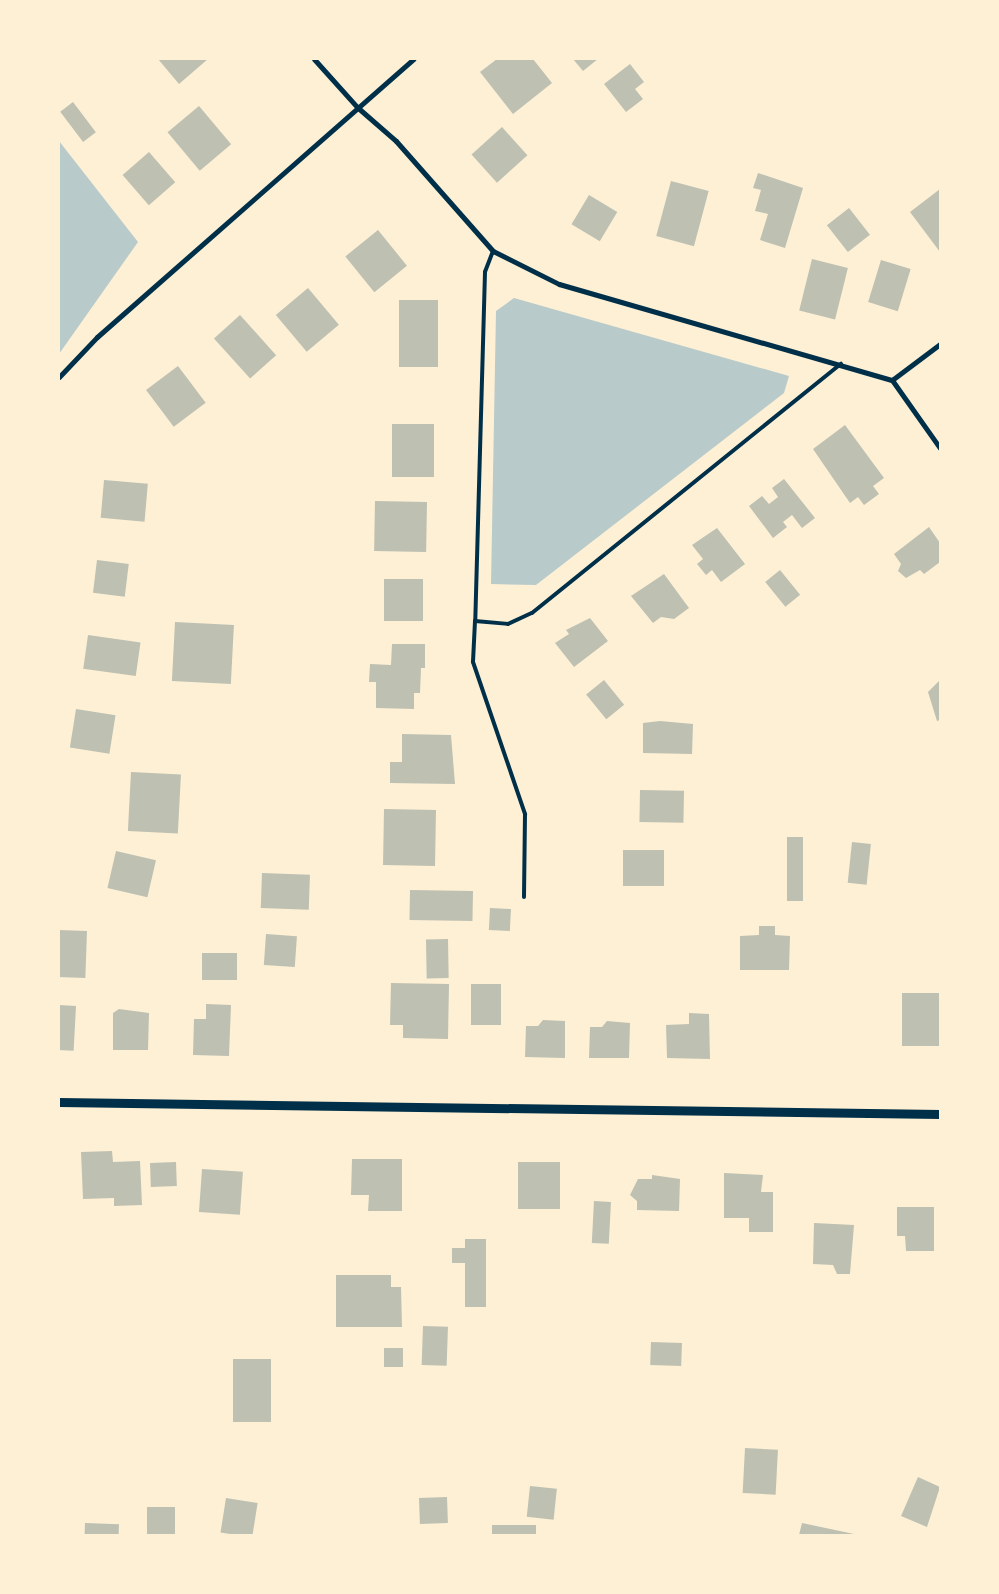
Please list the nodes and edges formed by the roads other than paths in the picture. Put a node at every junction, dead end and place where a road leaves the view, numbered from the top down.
1 (314, 59) edge
2 (413, 59) edge
3 (357, 107) junction
4 (493, 251) junction
5 (940, 344) edge
6 (842, 364) junction
7 (59, 377) edge
8 (892, 380) junction
9 (940, 448) edge
10 (475, 621) junction
11 (524, 897) dead end
12 (59, 1102) edge
13 (940, 1114) edge

1 - 3 street
2 - 3 street
3 - 4 street
3 - 7 street
4 - 6 street
4 - 10 lane
5 - 8 street
6 - 8 street
6 - 10 lane
8 - 9 street
10 - 11 lane
12 - 13 street

